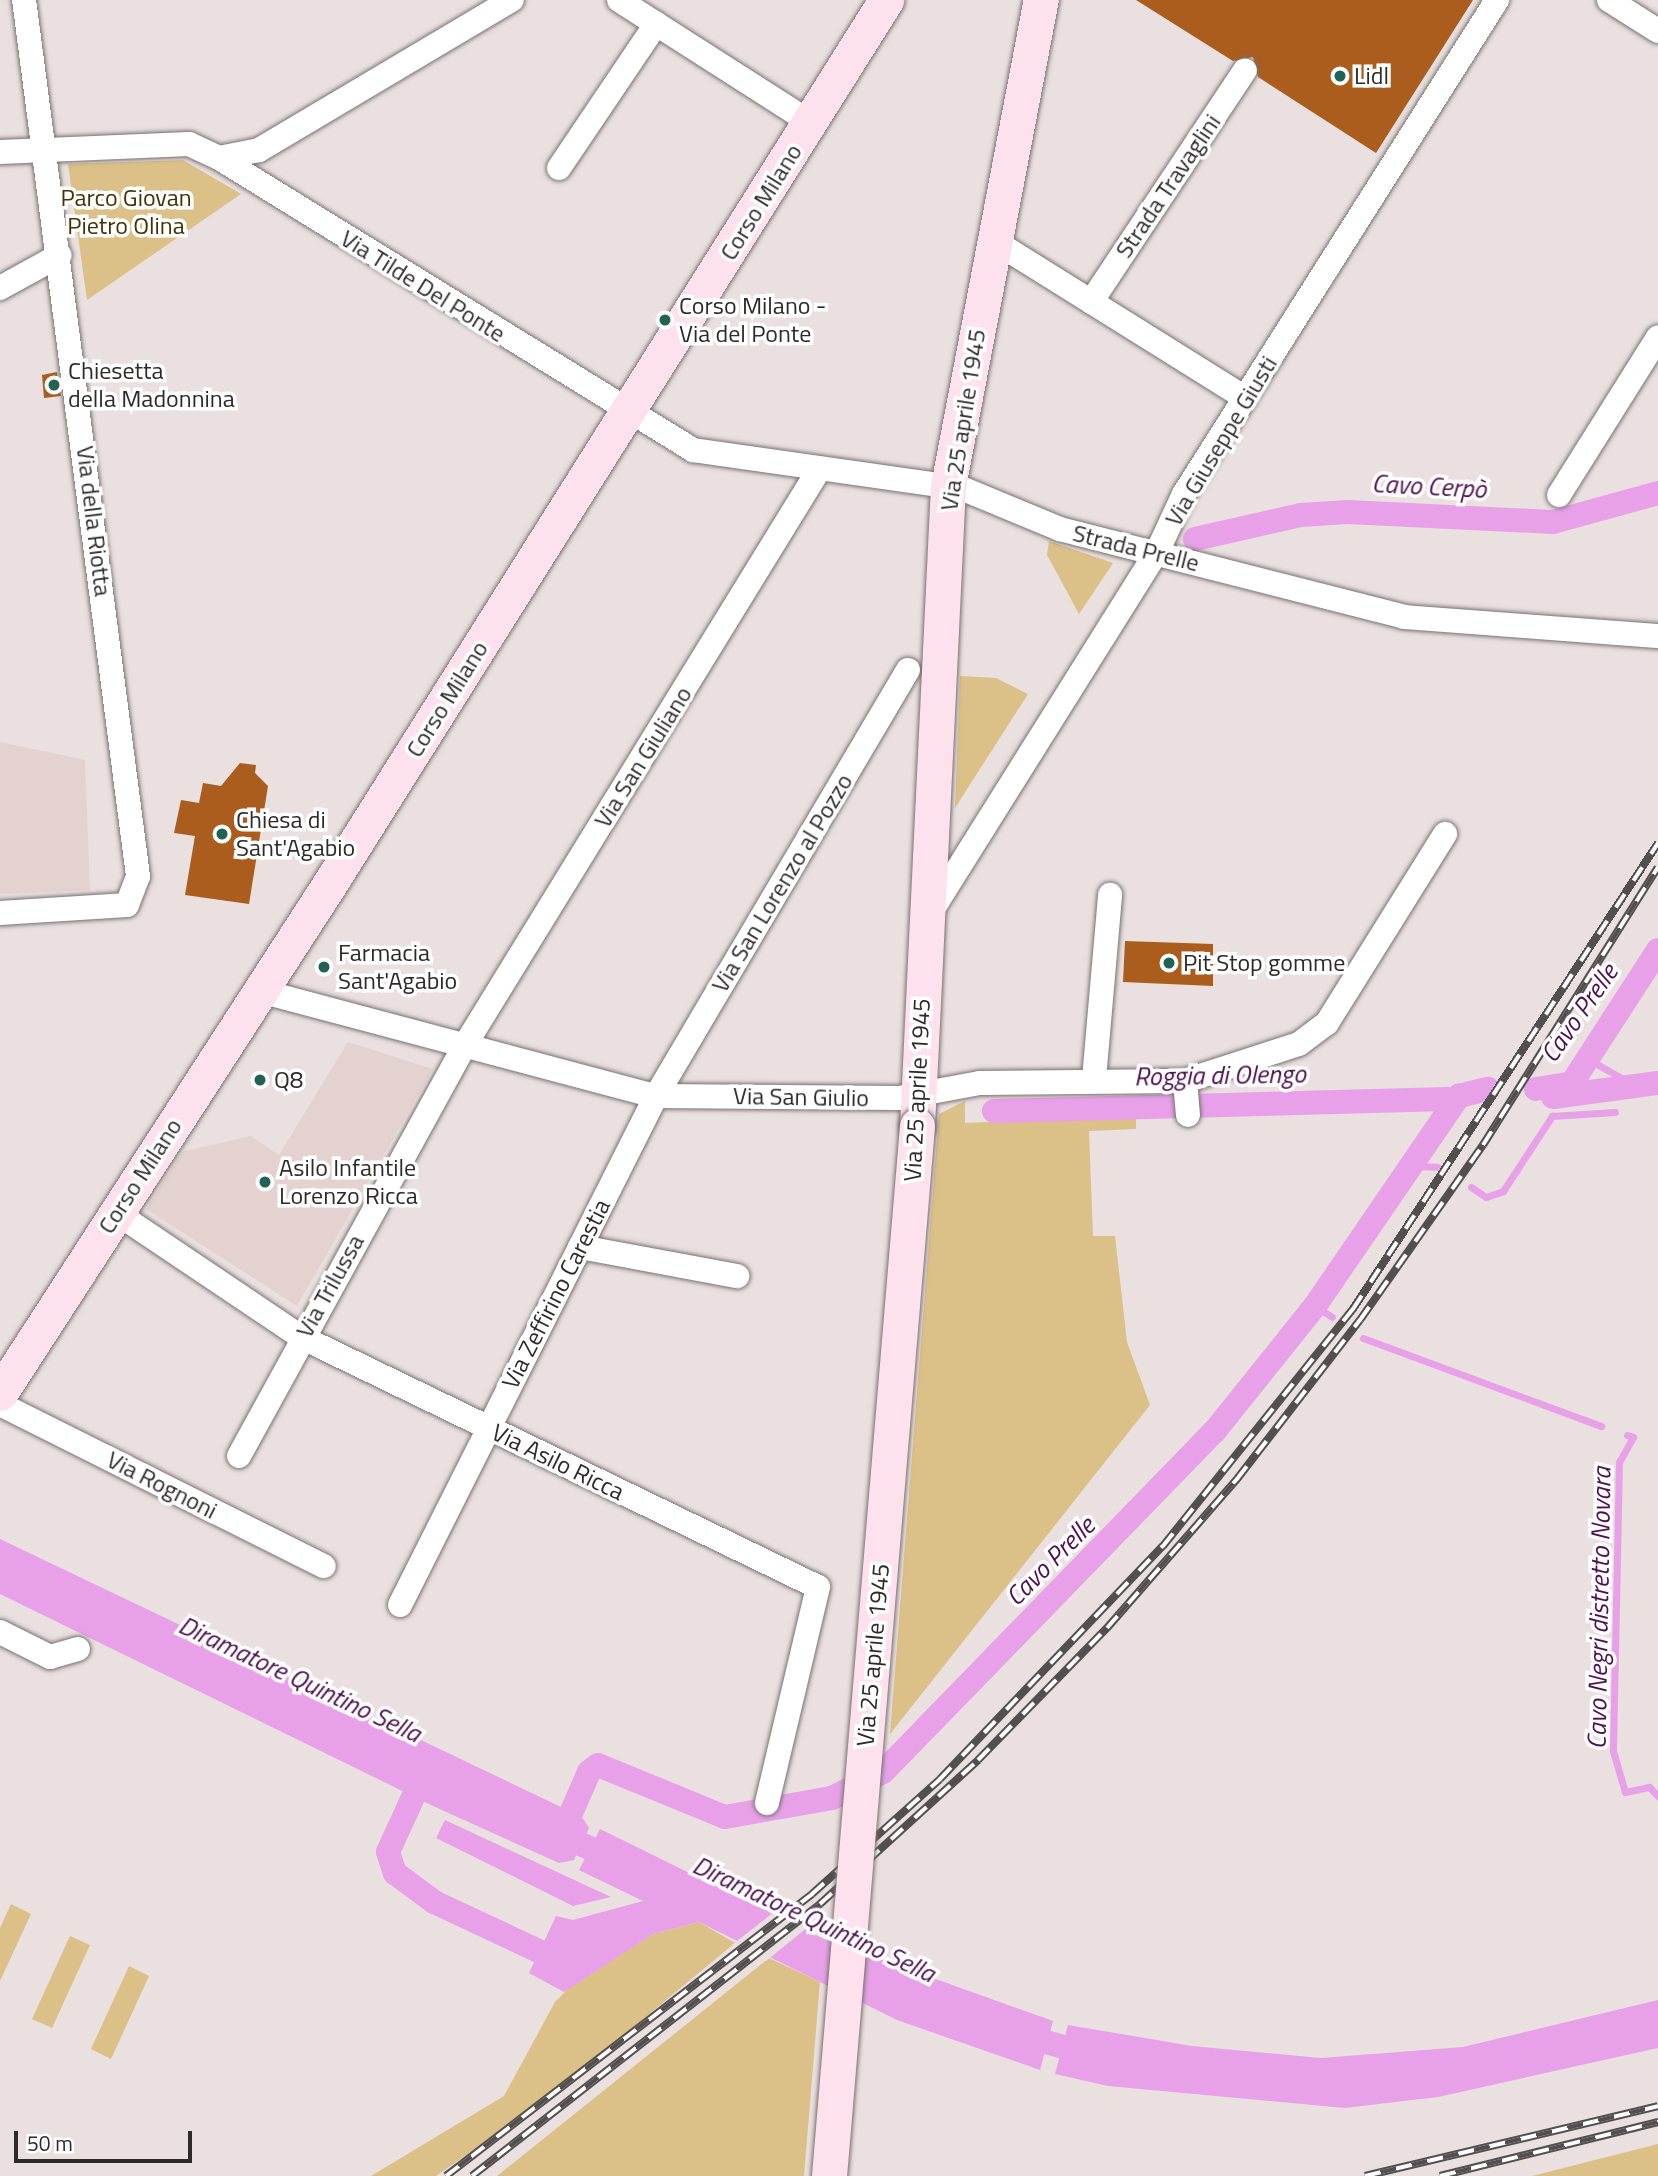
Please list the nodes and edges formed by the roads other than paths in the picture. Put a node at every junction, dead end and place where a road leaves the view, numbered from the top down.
1 (24, 0) edge
2 (512, 0) edge
3 (618, 0) edge
4 (886, 0) edge
5 (1497, 0) edge
6 (1609, 0) edge
7 (1039, 3) edge
8 (656, 24) junction
9 (1658, 32) edge
10 (1245, 70) dead end
11 (811, 123) junction
12 (47, 151) junction
13 (0, 152) edge
14 (219, 158) junction
15 (559, 168) dead end
16 (994, 241) junction
17 (60, 255) junction
18 (0, 288) edge
19 (1091, 302) junction
20 (1658, 337) edge
21 (1245, 398) junction
22 (627, 414) junction
23 (820, 468) junction
24 (948, 486) junction
25 (1559, 495) dead end
26 (1157, 550) junction
27 (1652, 636) edge
28 (908, 670) dead end
29 (1445, 834) dead end
30 (1110, 895) dead end
31 (0, 913) edge
32 (926, 920) junction
33 (260, 991) junction
34 (465, 1045) junction
35 (1094, 1079) junction
36 (656, 1096) junction
37 (917, 1112) junction
38 (116, 1212) junction
39 (580, 1247) junction
40 (737, 1276) dead end
41 (301, 1337) junction
42 (0, 1393) edge
43 (0, 1404) edge
44 (489, 1428) junction
45 (239, 1456) dead end
46 (324, 1566) dead end
47 (400, 1605) dead end
48 (0, 1632) edge
49 (78, 1649) dead end
50 (767, 1803) dead end
51 (829, 2176) edge

1 - 12 street, Via della Riotta
2 - 14 street
3 - 8 street
4 - 11 street, Corso Milano
5 - 21 street, Via Giuseppe Giusti
6 - 9 street
7 - 16 street, Via 25 aprile 1945
8 - 11 street
8 - 15 street
10 - 19 street, Strada Travaglini
11 - 22 street, Corso Milano
12 - 13 street, Via Tilde Del Ponte
12 - 14 street, Via Tilde Del Ponte
12 - 17 street, Via della Riotta
14 - 22 street, Via Tilde Del Ponte
16 - 19 street
16 - 24 street, Via 25 aprile 1945
17 - 18 street
17 - 31 street, Via della Riotta
19 - 21 street
20 - 25 street
21 - 26 street, Via Giuseppe Giusti
22 - 23 street, Strada Prelle
22 - 33 street, Corso Milano
23 - 24 street, Strada Prelle
23 - 34 street, Via San Giuliano
24 - 26 street, Strada Prelle
24 - 32 street, Via 25 aprile 1945
26 - 27 street, Strada Prelle
26 - 32 street, Via Giuseppe Giusti
28 - 36 street, Via San Lorenzo al Pozzo
29 - 35 street, Via San Giulio
30 - 35 street
32 - 37 street, Via 25 aprile 1945
33 - 34 street, Via San Giulio
33 - 38 street, Corso Milano
34 - 36 street, Via San Giulio
34 - 41 street, Via Trilussa
35 - 37 street, Via San Giulio
36 - 37 street, Via San Giulio
36 - 39 street, Via Zeffirino Carestia
37 - 51 street, Via 25 aprile 1945, bridge
38 - 41 street, Via Asilo Ricca
38 - 42 street, Corso Milano
39 - 40 street
39 - 44 street, Via Zeffirino Carestia
41 - 44 street, Via Asilo Ricca
41 - 45 street, Via Trilussa
43 - 46 street, Via Rognoni
44 - 47 street, Via Zeffirino Carestia
44 - 50 street, Via Asilo Ricca
48 - 49 street

